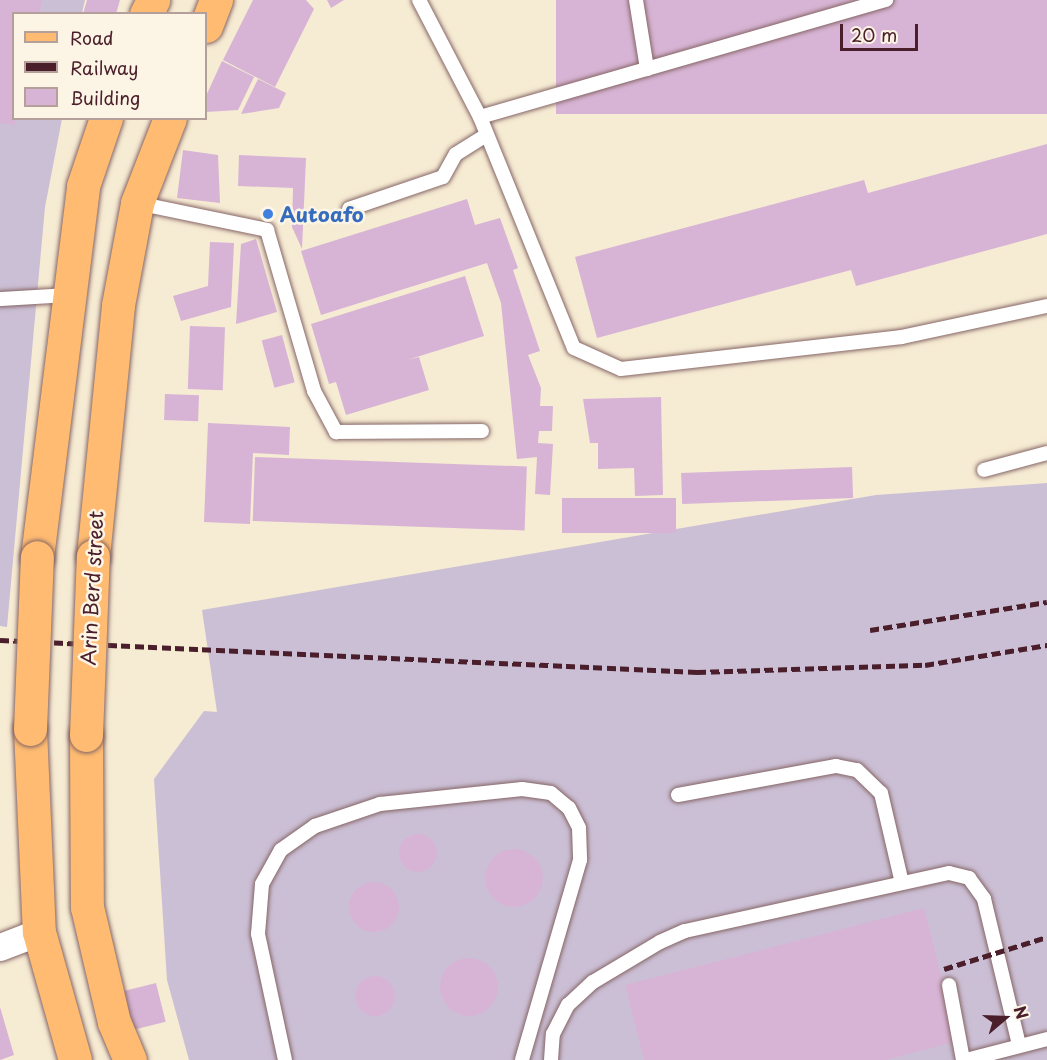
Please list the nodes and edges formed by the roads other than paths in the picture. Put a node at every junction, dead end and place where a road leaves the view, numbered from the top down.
1 (216, 0) edge
2 (419, 0) edge
3 (636, 0) edge
4 (886, 0) edge
5 (207, 23) edge
6 (647, 69) junction
7 (480, 117) junction
8 (105, 120) edge
9 (169, 120) edge
10 (487, 135) junction
11 (137, 203) junction
12 (349, 208) dead end
13 (70, 295) junction
14 (0, 299) edge
15 (1047, 306) edge
16 (482, 431) dead end
17 (1047, 453) edge
18 (984, 470) dead end
19 (678, 795) dead end
20 (902, 883) junction
21 (39, 933) junction
22 (0, 947) edge
23 (949, 985) dead end
24 (1047, 1039) edge
25 (1019, 1046) junction
26 (75, 1060) edge
27 (130, 1060) edge
28 (285, 1060) edge
29 (522, 1060) edge
30 (551, 1060) edge
31 (964, 1060) edge

1 - 5 main road
2 - 7 lane
3 - 6 lane
4 - 6 lane
6 - 7 lane
7 - 10 lane
8 - 13 main road
9 - 11 main road, Arin Berd street
10 - 12 lane
10 - 15 lane
11 - 16 lane
11 - 27 main road, Arin Berd street, bridge
13 - 14 lane
13 - 21 main road, bridge
17 - 18 lane
19 - 20 lane
20 - 25 lane
20 - 30 lane
21 - 22 street
21 - 26 main road
23 - 31 lane
24 - 25 lane
25 - 31 lane
28 - 29 lane

